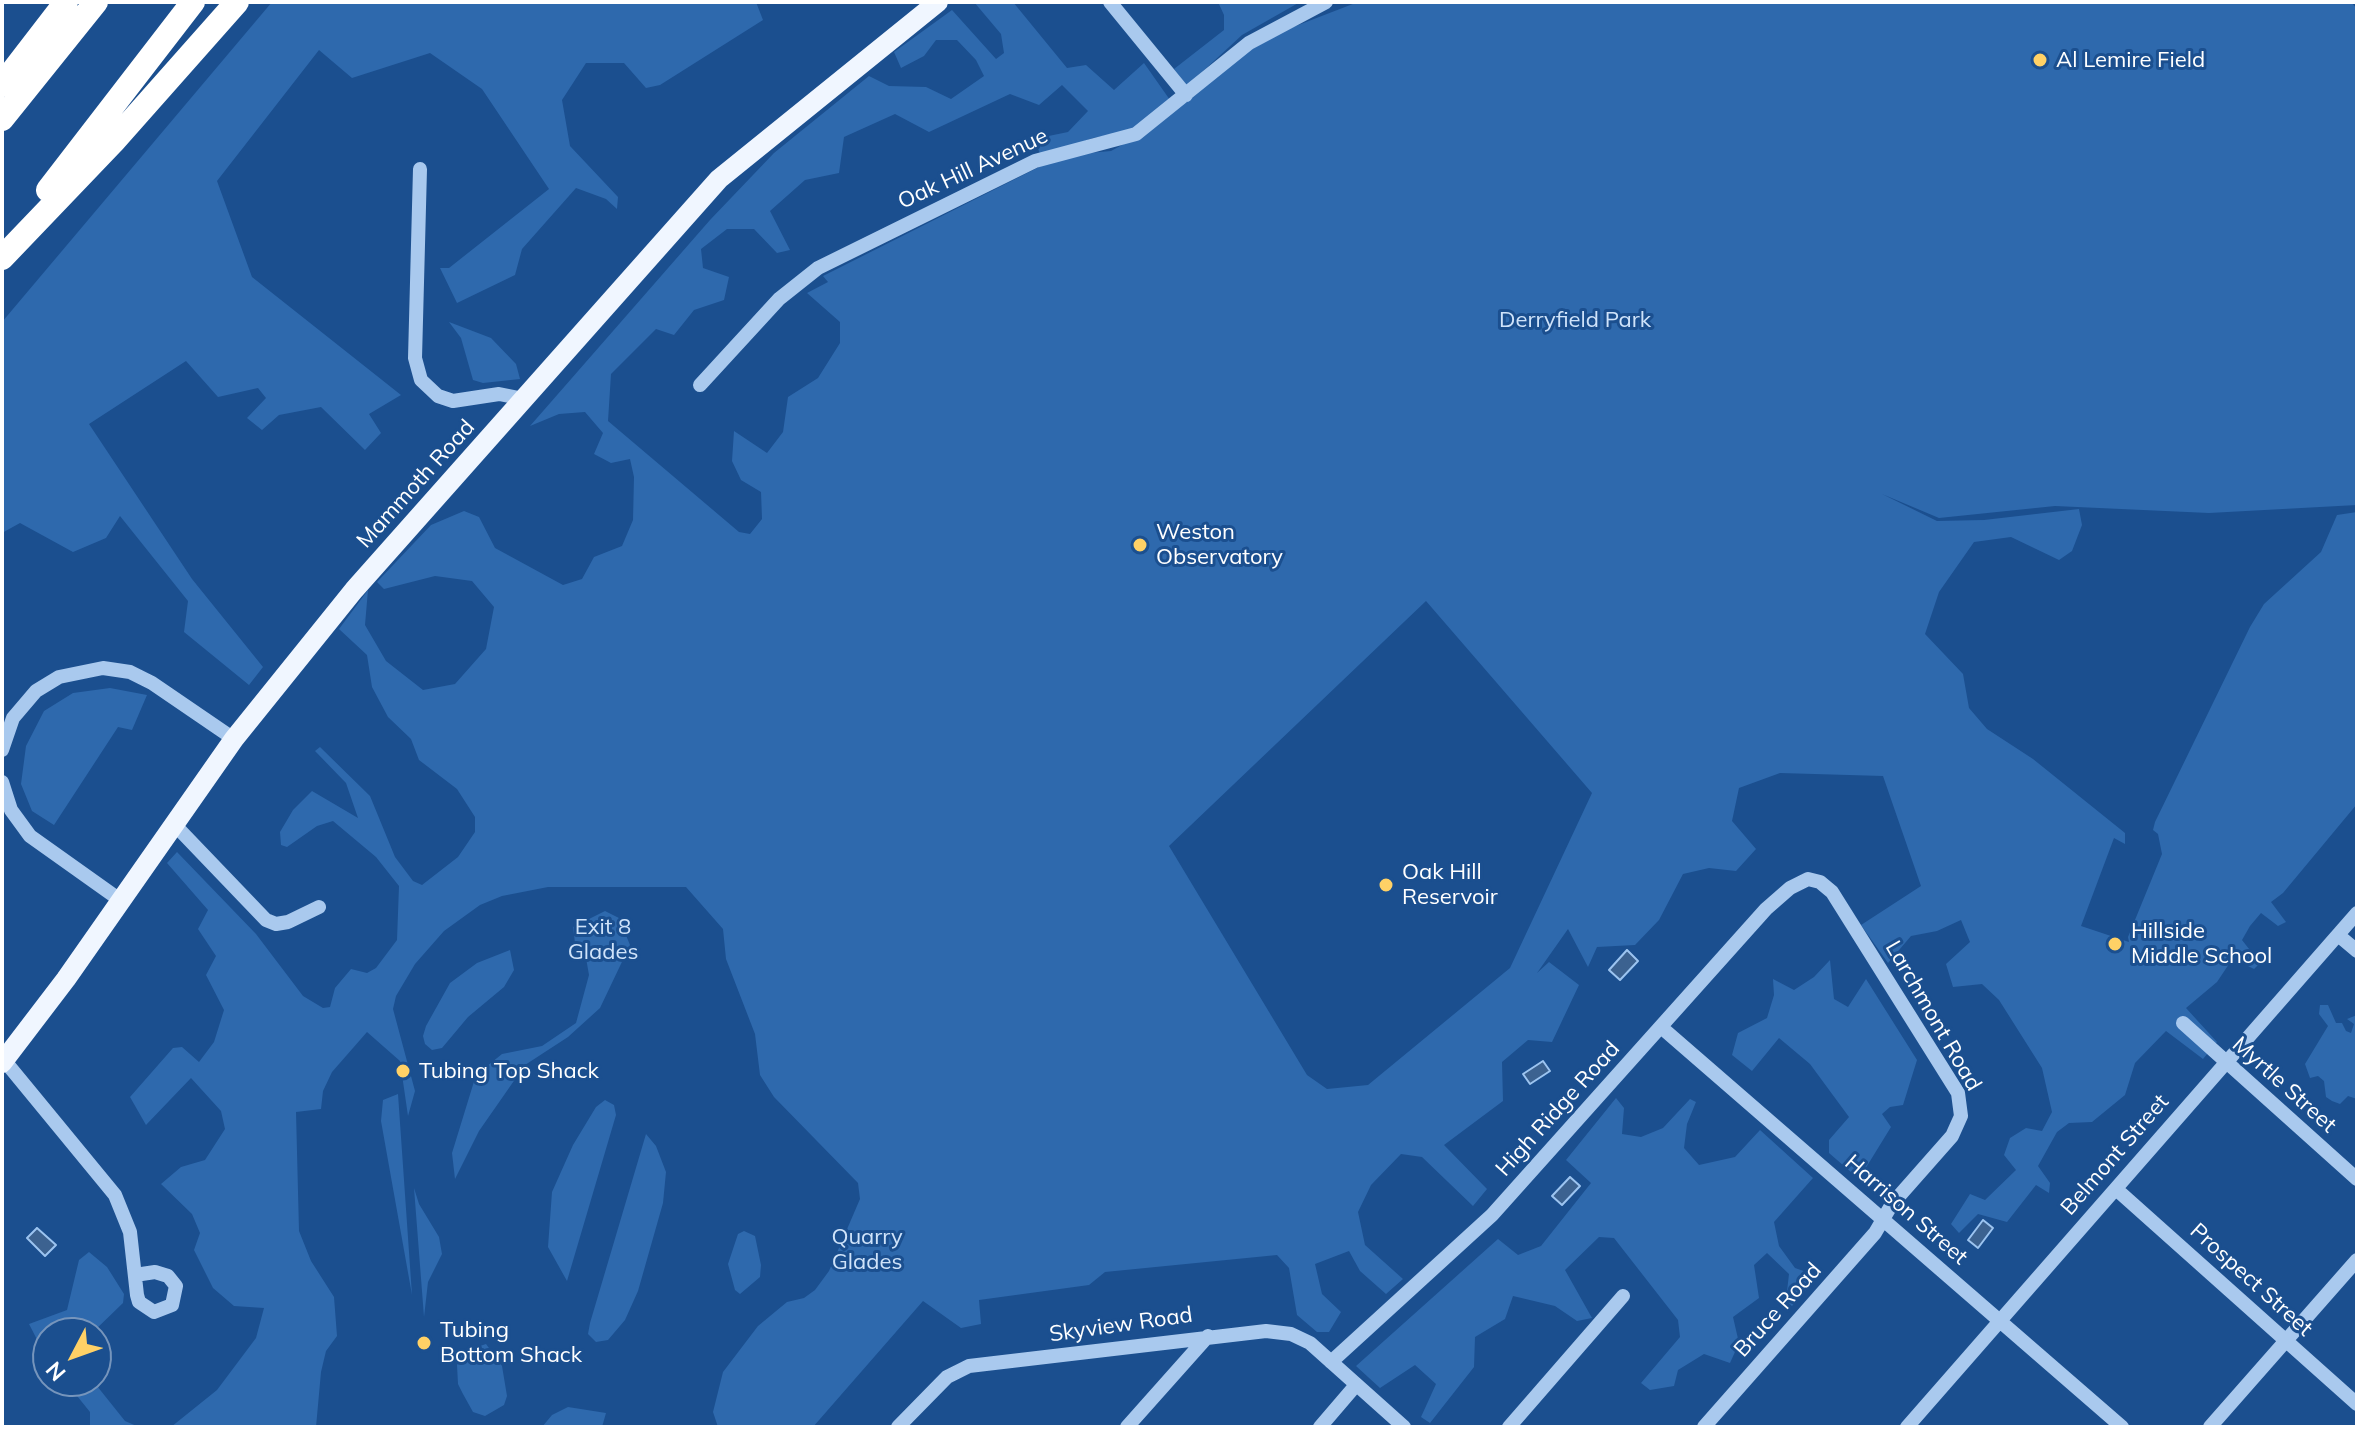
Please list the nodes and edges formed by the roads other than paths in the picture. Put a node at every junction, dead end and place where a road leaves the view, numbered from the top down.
1 (66, 2) edge
2 (96, 2) edge
3 (193, 2) edge
4 (237, 2) edge
5 (938, 2) edge
6 (1110, 2) edge
7 (1326, 2) edge
8 (2, 85) edge
9 (1186, 95) junction
10 (2, 119) edge
11 (420, 169) dead end
12 (2, 249) edge
13 (2, 258) edge
14 (700, 385) dead end
15 (524, 399) junction
16 (234, 739) junction
17 (2, 750) edge
18 (2, 782) edge
19 (173, 823) junction
20 (1808, 879) joint
21 (120, 900) junction
22 (319, 907) dead end
23 (2357, 913) edge
24 (2338, 935) junction
25 (2357, 951) edge
26 (2183, 1023) dead end
27 (1661, 1027) junction
28 (3, 1062) edge
29 (2226, 1062) junction
30 (2357, 1179) edge
31 (2116, 1189) junction
32 (1883, 1221) junction
33 (2357, 1260) edge
34 (135, 1275) dead end
35 (1623, 1296) dead end
36 (1999, 1319) junction
37 (1208, 1336) junction
38 (2286, 1341) junction
39 (1331, 1362) junction
40 (1356, 1385) junction
41 (2357, 1404) edge
42 (898, 1427) edge
43 (1127, 1427) edge
44 (1320, 1427) edge
45 (1404, 1427) edge
46 (1509, 1427) edge
47 (1704, 1427) edge
48 (1907, 1427) edge
49 (2122, 1427) edge
50 (2210, 1427) edge

1 - 8 highway
2 - 10 highway
3 - 12 highway
4 - 13 highway
5 - 15 main road, Mammoth Road
6 - 9 street
7 - 9 street, Oak Hill Avenue
9 - 14 street, Oak Hill Avenue
11 - 15 street
15 - 16 main road, Mammoth Road
16 - 17 street
16 - 19 main road, Mammoth Road
18 - 21 street
19 - 21 main road, Mammoth Road
19 - 22 street
20 - 27 street, High Ridge Road
20 - 32 street, Larchmont Road
21 - 28 main road, Mammoth Road
23 - 24 street, Belmont Street
24 - 25 street
24 - 29 street, Belmont Street
26 - 29 street, Myrtle Street
27 - 32 street, Harrison Street
27 - 39 street, High Ridge Road
28 - 34 street
29 - 30 street, Myrtle Street
29 - 31 street, Belmont Street
31 - 36 street, Belmont Street
31 - 38 street, Prospect Street
32 - 36 street, Harrison Street
32 - 47 street, Bruce Road
33 - 38 street
35 - 46 street
36 - 48 street, Belmont Street
36 - 49 street, Harrison Street
37 - 39 street, Skyview Road
37 - 42 street, Skyview Road
37 - 43 street
38 - 41 street, Prospect Street
38 - 50 street
39 - 40 street, Skyview Road
40 - 44 street
40 - 45 street, Skyview Road

